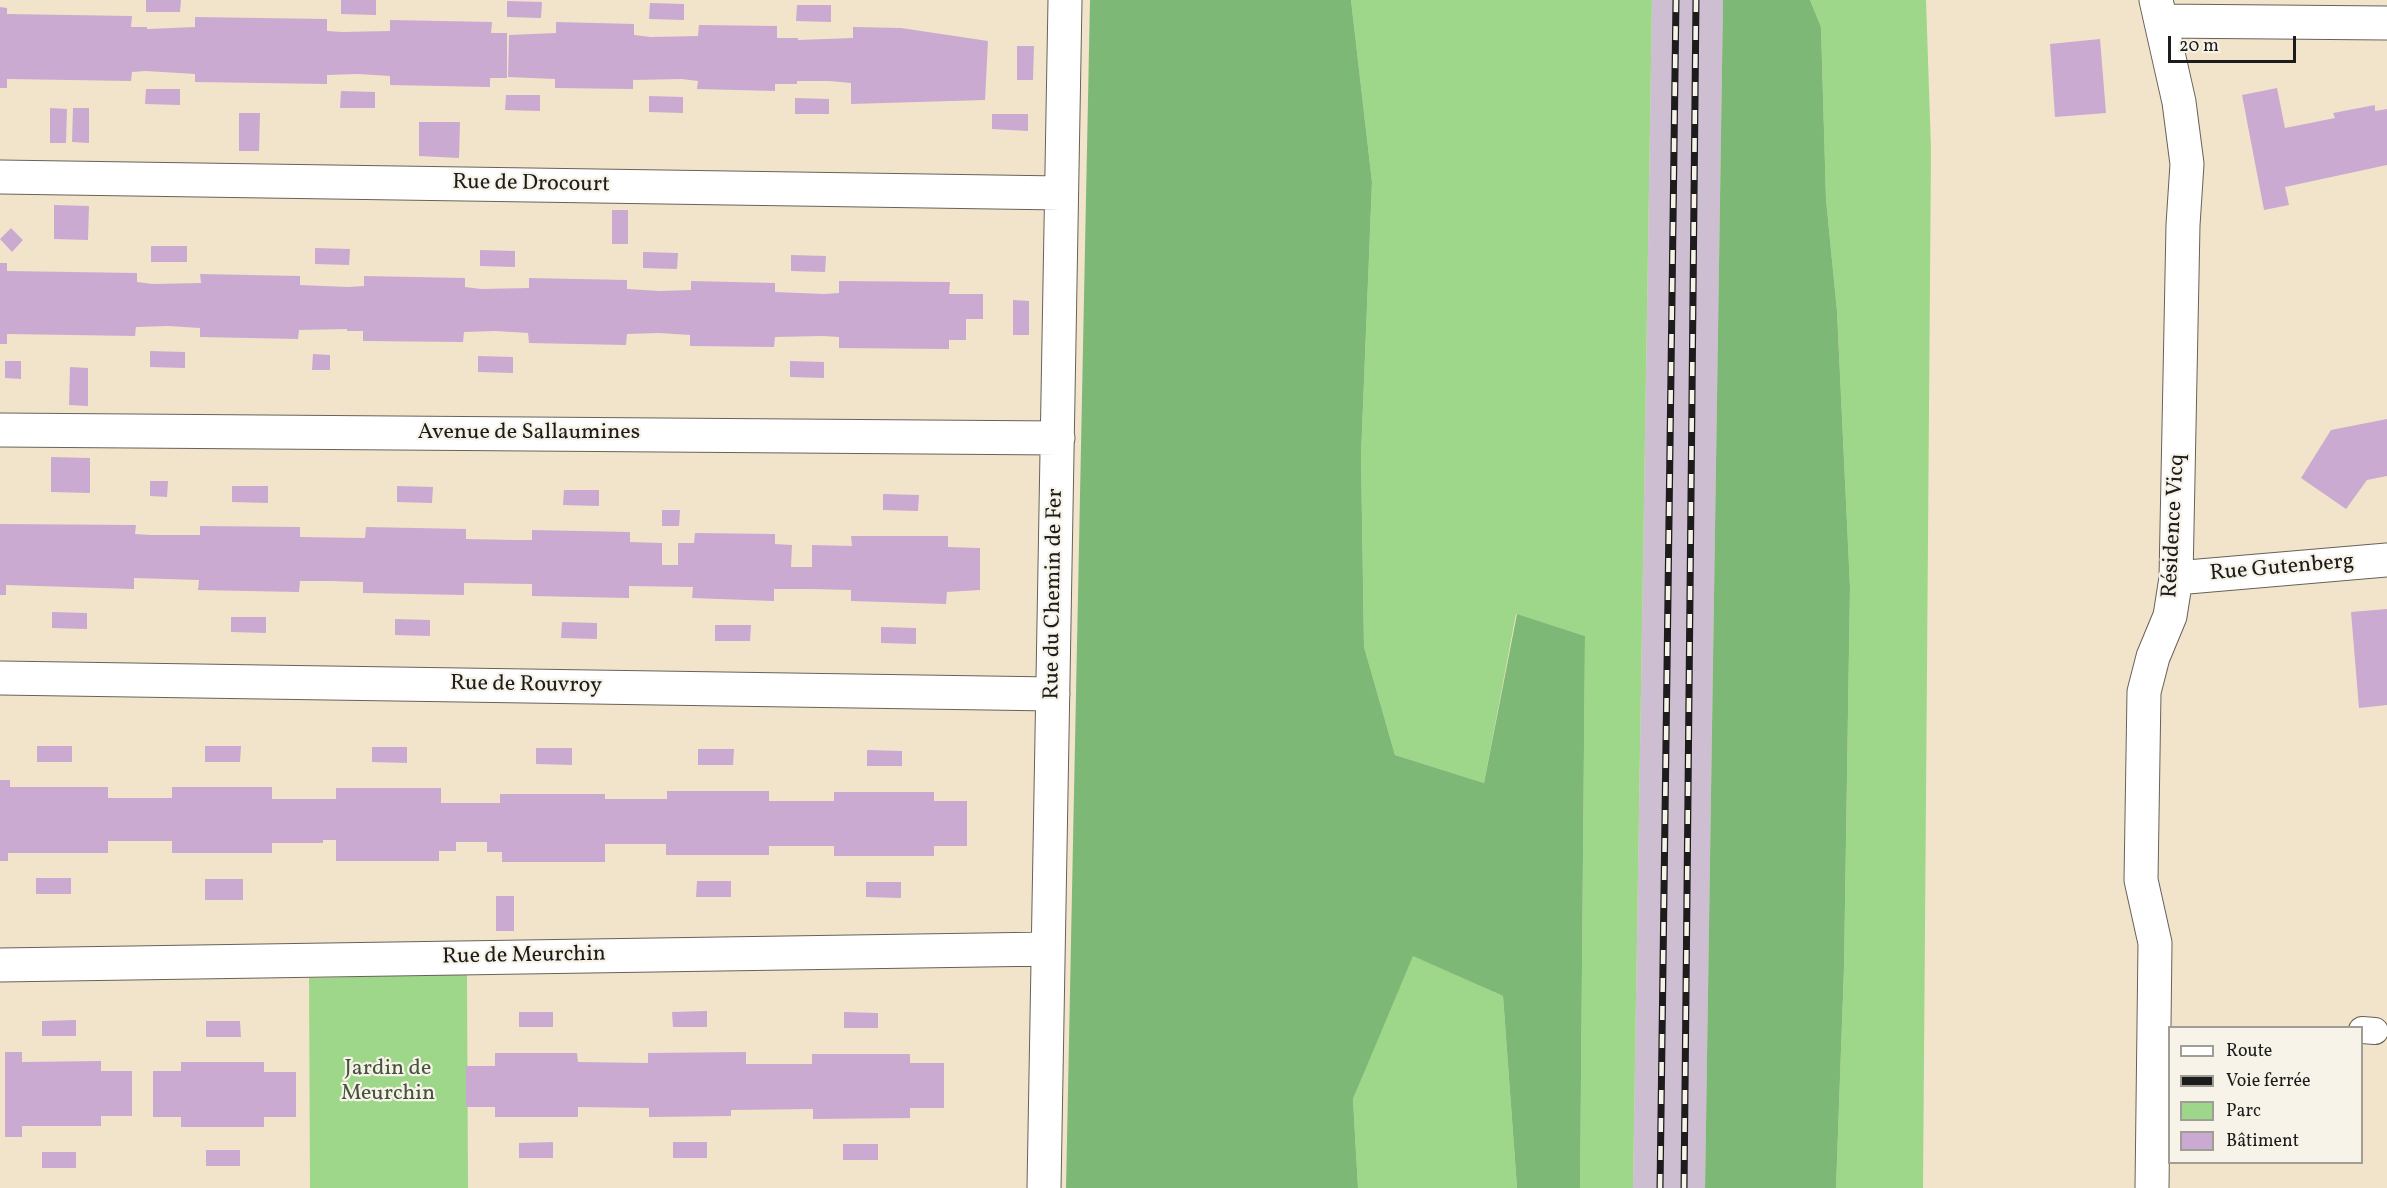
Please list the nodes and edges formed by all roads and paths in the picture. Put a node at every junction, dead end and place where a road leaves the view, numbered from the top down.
1 (1065, 0) edge
2 (2159, 11) edge
3 (2387, 22) edge
4 (0, 177) edge
5 (1061, 193) junction
6 (0, 430) edge
7 (1058, 438) junction
8 (2387, 560) edge
9 (2176, 578) junction
10 (0, 678) edge
11 (1053, 694) junction
12 (1048, 949) junction
13 (0, 965) edge
14 (2162, 1028) edge
15 (1044, 1188) edge
16 (2152, 1188) edge

1 - 5 street, Rue du Chemin de Fer
2 - 3 street
2 - 9 street, Résidence Vicq
4 - 5 street, Rue de Drocourt
5 - 7 street, Rue du Chemin de Fer
6 - 7 street, Avenue de Sallaumines
7 - 11 street, Rue du Chemin de Fer
8 - 9 street, Rue Gutenberg
9 - 14 street, Résidence Vicq
10 - 11 street, Rue de Rouvroy
11 - 12 street, Rue du Chemin de Fer
12 - 13 street, Rue de Meurchin
12 - 15 street, Rue du Chemin de Fer
14 - 16 street, Résidence Vicq

